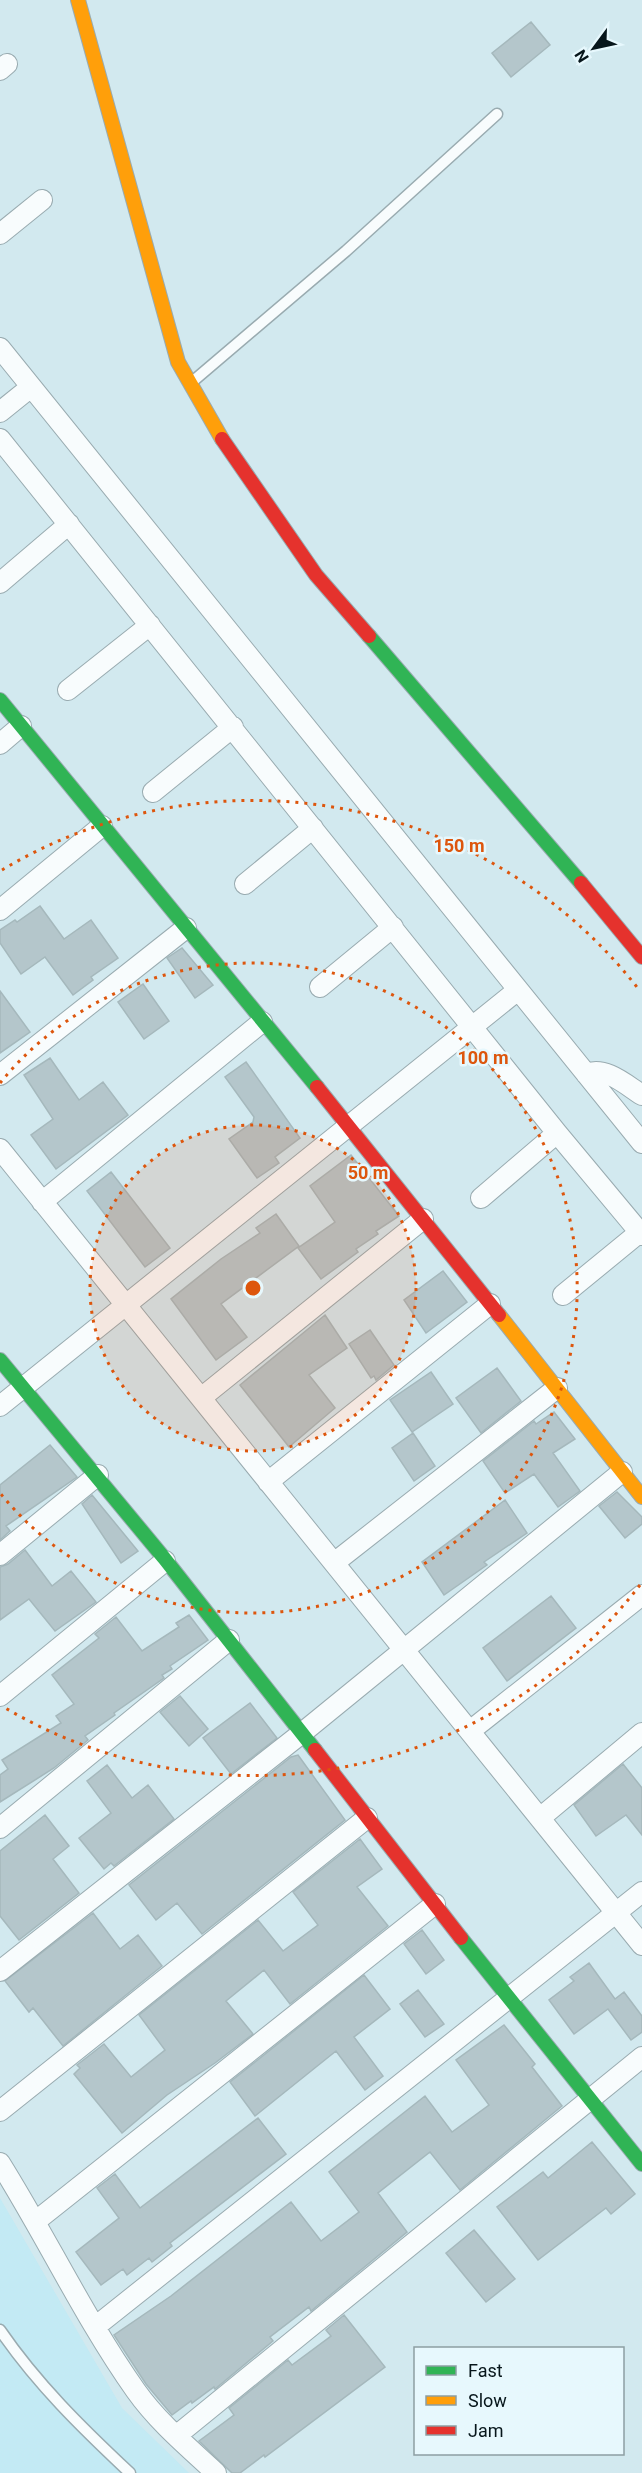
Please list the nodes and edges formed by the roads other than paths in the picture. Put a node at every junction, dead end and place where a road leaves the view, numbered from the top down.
1 (78, 0) edge
2 (497, 114) dead end
3 (42, 200) dead end
4 (0, 234) edge
5 (0, 348) edge
6 (189, 384) junction
7 (31, 387) junction
8 (0, 412) edge
9 (0, 439) edge
10 (69, 524) junction
11 (0, 582) edge
12 (150, 625) junction
13 (68, 690) dead end
14 (0, 700) edge
15 (21, 726) junction
16 (233, 727) junction
17 (0, 744) edge
18 (153, 792) dead end
19 (102, 826) junction
20 (313, 828) junction
21 (245, 884) dead end
22 (0, 910) edge
23 (393, 927) junction
24 (186, 928) junction
25 (642, 957) edge
26 (320, 987) dead end
27 (518, 990) junction
28 (262, 1022) junction
29 (474, 1026) junction
30 (0, 1074) edge
31 (586, 1074) junction
32 (642, 1095) edge
33 (350, 1127) junction
34 (557, 1133) junction
35 (642, 1143) edge
36 (0, 1149) edge
37 (481, 1198) dead end
38 (42, 1202) junction
39 (423, 1219) junction
40 (641, 1234) edge
41 (563, 1295) dead end
42 (490, 1304) junction
43 (127, 1306) junction
44 (0, 1360) edge
45 (23, 1387) junction
46 (557, 1388) junction
47 (201, 1398) junction
48 (0, 1406) edge
49 (622, 1472) junction
50 (98, 1475) junction
51 (268, 1482) junction
52 (642, 1497) edge
53 (0, 1555) edge
54 (165, 1561) junction
55 (334, 1563) junction
56 (642, 1594) edge
57 (229, 1640) junction
58 (404, 1650) junction
59 (0, 1696) edge
60 (470, 1731) junction
61 (302, 1733) junction
62 (642, 1733) edge
63 (368, 1818) junction
64 (540, 1818) junction
65 (0, 1828) edge
66 (642, 1892) edge
67 (435, 1904) junction
68 (616, 1913) junction
69 (642, 1945) edge
70 (0, 1971) edge
71 (508, 1999) junction
72 (642, 2057) edge
73 (589, 2100) junction
74 (0, 2111) edge
75 (0, 2163) edge
76 (642, 2164) edge
77 (36, 2221) junction
78 (95, 2327) junction
79 (0, 2330) edge
80 (176, 2436) junction
81 (130, 2473) edge
82 (216, 2473) edge

1 - 6 street
2 - 6 lane
3 - 4 street
5 - 7 street
6 - 25 street
7 - 8 street
7 - 27 street
9 - 10 street
10 - 11 street
10 - 12 street
12 - 13 street
12 - 16 street
14 - 15 street
15 - 17 street
15 - 19 street
16 - 18 street
16 - 20 street
19 - 22 street
19 - 24 street
20 - 21 street
20 - 23 street
23 - 26 street
23 - 29 street
24 - 28 street
24 - 30 street
27 - 29 street
27 - 31 street
28 - 33 street
28 - 38 street
29 - 33 street
29 - 34 street
31 - 32 street
31 - 35 street
33 - 39 street
33 - 43 street
34 - 37 street
34 - 40 street
36 - 38 street
38 - 43 street
39 - 42 street
39 - 47 street
40 - 41 street
42 - 46 street
42 - 51 street
43 - 45 street
43 - 47 street
44 - 45 street
45 - 48 street
45 - 50 street
46 - 49 street
46 - 55 street
47 - 51 street
49 - 52 street
49 - 58 street
50 - 53 street
50 - 54 street
51 - 55 street
54 - 57 street
54 - 59 street
55 - 58 street
56 - 60 street
57 - 61 street
57 - 65 street
58 - 60 street
58 - 61 street
60 - 64 street
61 - 63 street
61 - 70 street
62 - 64 street
63 - 67 street
63 - 74 street
64 - 68 street
66 - 68 street
67 - 71 street
67 - 77 street
68 - 69 street
68 - 71 street
71 - 73 street
71 - 78 street
72 - 73 street
73 - 76 street
73 - 80 street
75 - 77 street
77 - 78 street
78 - 80 street
79 - 81 lane
80 - 82 street

